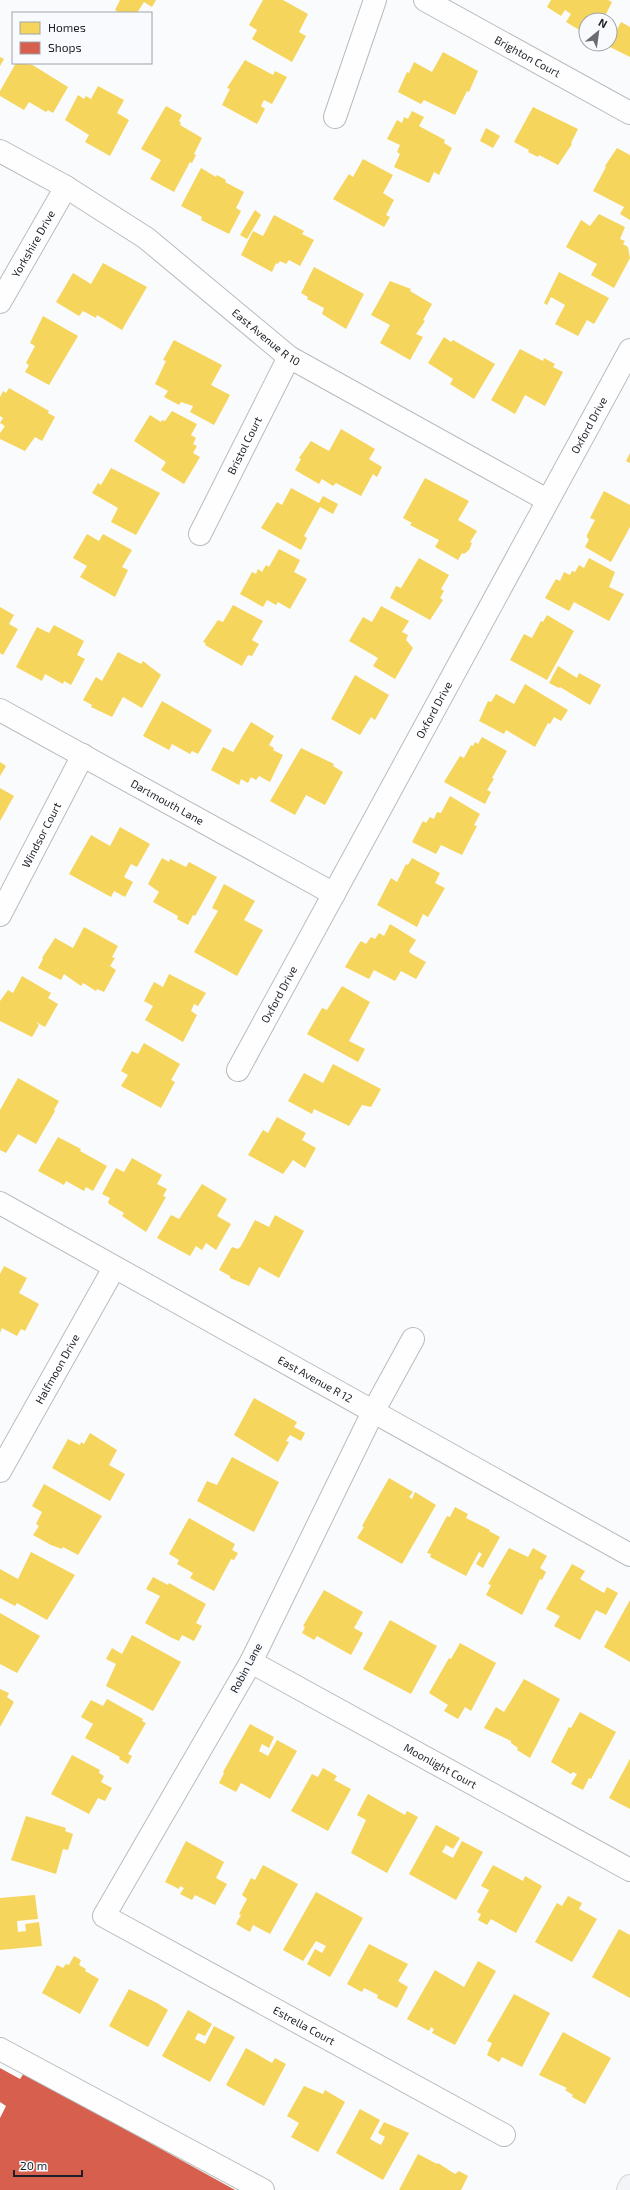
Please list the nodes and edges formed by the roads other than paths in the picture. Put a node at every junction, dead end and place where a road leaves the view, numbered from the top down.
1 (375, 0) edge
2 (425, 0) edge
3 (630, 113) edge
4 (335, 117) dead end
5 (0, 151) edge
6 (66, 186) junction
7 (0, 302) edge
8 (630, 350) edge
9 (289, 357) junction
10 (547, 500) junction
11 (200, 534) dead end
12 (0, 710) edge
13 (83, 755) junction
14 (334, 894) junction
15 (0, 915) edge
16 (238, 1070) dead end
17 (0, 1203) edge
18 (114, 1268) junction
19 (412, 1339) dead end
20 (373, 1412) junction
21 (0, 1471) edge
22 (630, 1555) edge
23 (251, 1662) junction
24 (630, 1870) edge
25 (104, 1916) joint
26 (0, 2049) edge
27 (504, 2135) dead end
28 (630, 2186) edge
29 (263, 2190) edge
30 (628, 2190) edge

1 - 4 street
2 - 3 street, Brighton Court
5 - 6 street, East Avenue R 10
6 - 7 street, Yorkshire Drive
6 - 9 street, East Avenue R 10
8 - 10 street, Oxford Drive
9 - 10 street, East Avenue R 10
9 - 11 street, Bristol Court
10 - 14 street, Oxford Drive
12 - 13 street, Dartmouth Lane
13 - 14 street, Dartmouth Lane
13 - 15 street, Windsor Court
14 - 16 street, Oxford Drive
17 - 18 street, East Avenue R 12
18 - 20 street, East Avenue R 12
18 - 21 street, Halfmoon Drive
19 - 20 street, Robin Lane
20 - 22 street, East Avenue R 12
20 - 23 street, Robin Lane
23 - 24 street, Moonlight Court
23 - 25 street, Robin Lane
25 - 27 street, Estrella Court
26 - 29 street
28 - 30 main road

